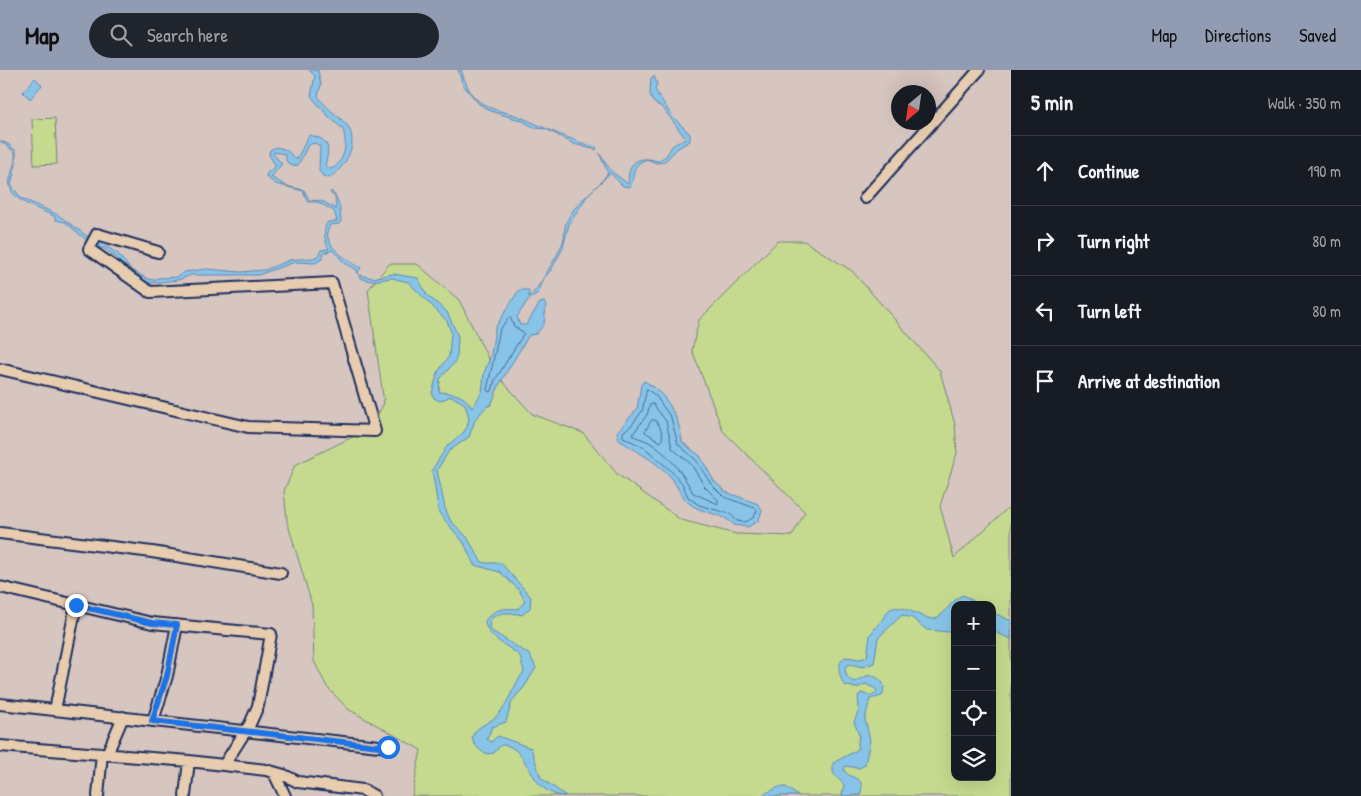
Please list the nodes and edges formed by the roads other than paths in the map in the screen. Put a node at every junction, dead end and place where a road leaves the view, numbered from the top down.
1 (979, 70) edge
2 (865, 198) dead end
3 (158, 252) dead end
4 (0, 369) edge
5 (0, 533) edge
6 (281, 573) dead end
7 (0, 587) edge
8 (76, 605) junction
9 (177, 625) junction
10 (0, 704) edge
11 (54, 710) junction
12 (123, 717) junction
13 (152, 721) junction
14 (244, 731) junction
15 (0, 746) edge
16 (388, 747) dead end
17 (105, 754) junction
18 (188, 761) junction
19 (224, 765) junction
20 (274, 773) junction
21 (98, 796) edge
22 (185, 796) edge
23 (284, 796) edge
24 (374, 796) edge

1 - 2 street
3 - 4 street
5 - 6 street
7 - 8 street
8 - 9 street
8 - 11 street
9 - 13 street
9 - 14 street
10 - 11 street
11 - 12 street
12 - 13 street
12 - 17 street
13 - 14 street
14 - 16 street
14 - 19 street
15 - 17 street
17 - 18 street
17 - 21 street
18 - 19 street
18 - 22 street
19 - 20 street
20 - 23 street
20 - 24 street

